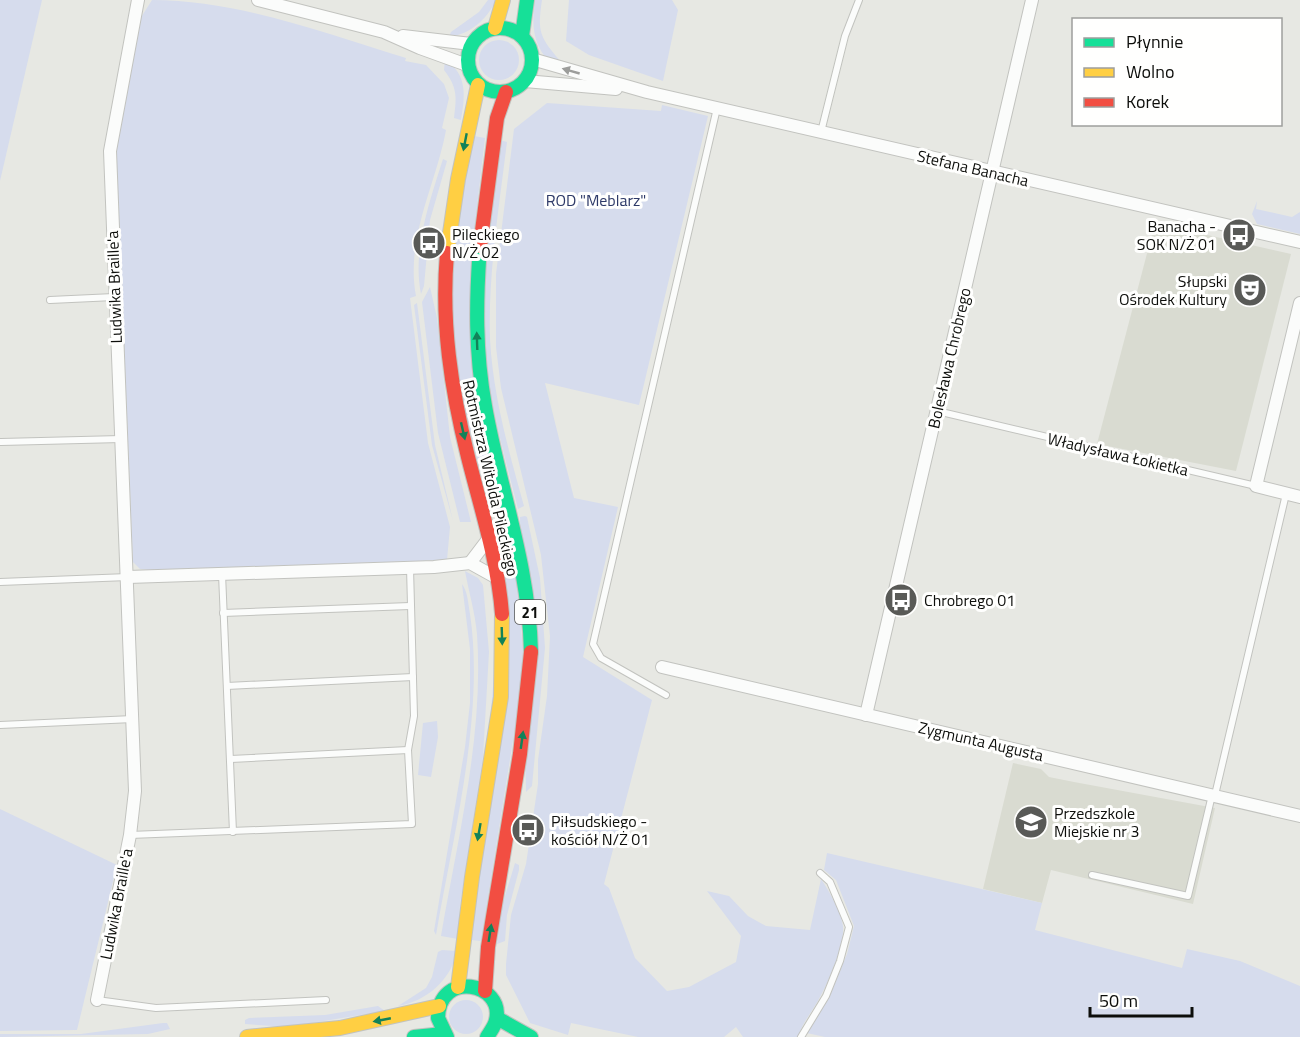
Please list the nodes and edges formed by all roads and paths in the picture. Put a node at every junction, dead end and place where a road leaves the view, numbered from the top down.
1 (138, 0) edge
2 (258, 0) edge
3 (503, 0) edge
4 (527, 0) edge
5 (859, 0) edge
6 (1032, 0) edge
7 (275, 2) edge
8 (495, 28) junction
9 (396, 35) junction
10 (522, 36) junction
11 (471, 44) junction
12 (532, 59) junction
13 (467, 65) junction
14 (525, 81) junction
15 (478, 85) junction
16 (506, 92) junction
17 (647, 92) junction
18 (717, 108) junction
19 (821, 132) junction
20 (992, 172) junction
21 (1300, 242) edge
22 (114, 297) junction
23 (50, 300) dead end
24 (1300, 303) edge
25 (936, 411) junction
26 (121, 438) junction
27 (2, 442) dead end
28 (1256, 486) junction
29 (1286, 494) junction
30 (1300, 497) edge
31 (489, 537) junction
32 (470, 563) junction
33 (410, 568) junction
34 (222, 574) junction
35 (128, 577) junction
36 (497, 578) junction
37 (0, 582) edge
38 (410, 606) junction
39 (224, 613) junction
40 (662, 668) dead end
41 (413, 676) junction
42 (227, 686) junction
43 (666, 695) dead end
44 (866, 715) junction
45 (133, 719) junction
46 (0, 725) edge
47 (408, 750) junction
48 (231, 759) junction
49 (1213, 795) junction
50 (1300, 816) edge
51 (233, 832) junction
52 (130, 835) junction
53 (820, 873) dead end
54 (1092, 875) dead end
55 (458, 987) junction
56 (485, 991) junction
57 (97, 1000) joint
58 (326, 1000) dead end
59 (438, 1006) junction
60 (497, 1018) junction
61 (445, 1035) edge
62 (247, 1037) edge
63 (414, 1037) edge
64 (488, 1037) edge
65 (531, 1037) edge
66 (801, 1037) edge

1 - 22 street, Ludwika Braille'a
2 - 7 street
3 - 8 main road
4 - 10 main road
5 - 19 lane
6 - 20 street, Bolesława Chrobrego
7 - 9 street
8 - 10 main road
8 - 11 main road
9 - 11 street
9 - 13 street
10 - 12 main road
11 - 13 main road
12 - 14 main road
17 -> 12 street, Stefana Banacha
13 - 15 main road
14 - 16 main road
14 - 17 street, Stefana Banacha
15 - 16 main road
15 -> 31 main road, Rotmistrza Witolda Pileckiego / 21
56 -> 16 main road, Rotmistrza Witolda Pileckiego / 21
17 - 18 street, Stefana Banacha
18 - 19 street, Stefana Banacha
18 - 43 lane
19 - 20 street, Stefana Banacha
20 - 21 street, Stefana Banacha
20 - 25 street, Bolesława Chrobrego
22 - 23 lane
22 - 26 street, Ludwika Braille'a
24 - 28 street
25 - 28 lane, Władysława Łokietka
25 - 44 street, Bolesława Chrobrego
26 - 27 lane
26 - 35 street, Ludwika Braille'a
28 - 29 street, Władysława Łokietka
29 - 30 street, Władysława Łokietka
29 - 49 lane
31 - 32 street
31 - 36 main road, Rotmistrza Witolda Pileckiego / 21
32 - 33 street
32 - 36 street
33 - 34 street
33 - 38 lane
34 - 35 street
34 - 39 lane
35 - 37 lane
35 - 45 street, Ludwika Braille'a
36 -> 55 main road, Rotmistrza Witolda Pileckiego / 21
38 - 39 lane
38 - 41 lane
39 - 42 lane
40 - 44 street, Zygmunta Augusta
41 - 42 lane
41 - 47 lane
42 - 48 lane
44 - 49 street, Zygmunta Augusta
45 - 46 lane
45 - 52 street, Ludwika Braille'a
47 - 48 lane
47 - 51 lane
48 - 51 lane
49 - 50 street, Zygmunta Augusta
49 - 54 lane
51 - 52 lane
52 - 57 street, Ludwika Braille'a
53 - 66 lane
55 - 56 main road
55 - 59 main road
56 - 60 main road, 21
57 - 58 lane, Ludwika Braille'a
59 - 61 main road
59 -> 62 main road
60 - 64 main road
60 - 65 main road
61 - 63 main road

